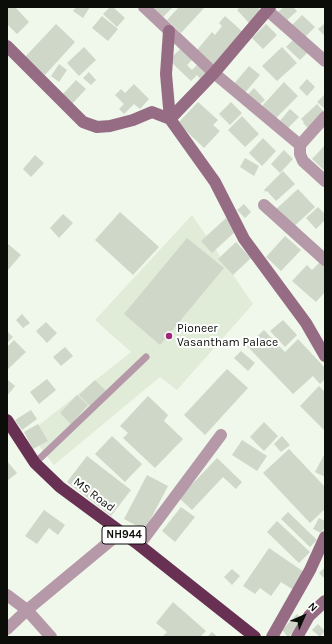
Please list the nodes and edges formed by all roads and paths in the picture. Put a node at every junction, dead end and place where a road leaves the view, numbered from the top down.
1 (144, 7) edge
2 (268, 8) edge
3 (169, 31) junction
4 (7, 46) edge
5 (325, 61) edge
6 (214, 73) junction
7 (325, 117) edge
8 (170, 119) junction
9 (300, 145) junction
10 (325, 181) edge
11 (264, 205) dead end
12 (325, 260) edge
13 (325, 356) edge
14 (146, 357) dead end
15 (7, 420) edge
16 (221, 435) dead end
17 (35, 463) junction
18 (121, 532) junction
19 (325, 537) edge
20 (139, 544) junction
21 (7, 595) edge
22 (325, 601) edge
23 (27, 610) junction
24 (7, 629) edge
25 (51, 637) edge
26 (255, 637) edge
27 (272, 637) edge
28 (297, 637) edge

1 - 3 street
2 - 5 street
2 - 6 street
3 - 6 street
3 - 8 street
4 - 8 street
6 - 8 street
6 - 9 street
7 - 9 street
8 - 13 street
9 - 10 street
11 - 12 street
14 - 17 lane
15 - 17 highway, MS Road / NH944
16 - 20 street
17 - 18 highway, MS Road / NH944
18 - 20 highway, MS Road / NH944
18 - 23 street
19 - 27 street
20 - 26 highway, MS Road / NH944
21 - 23 street
22 - 28 street
23 - 24 street
23 - 25 street

